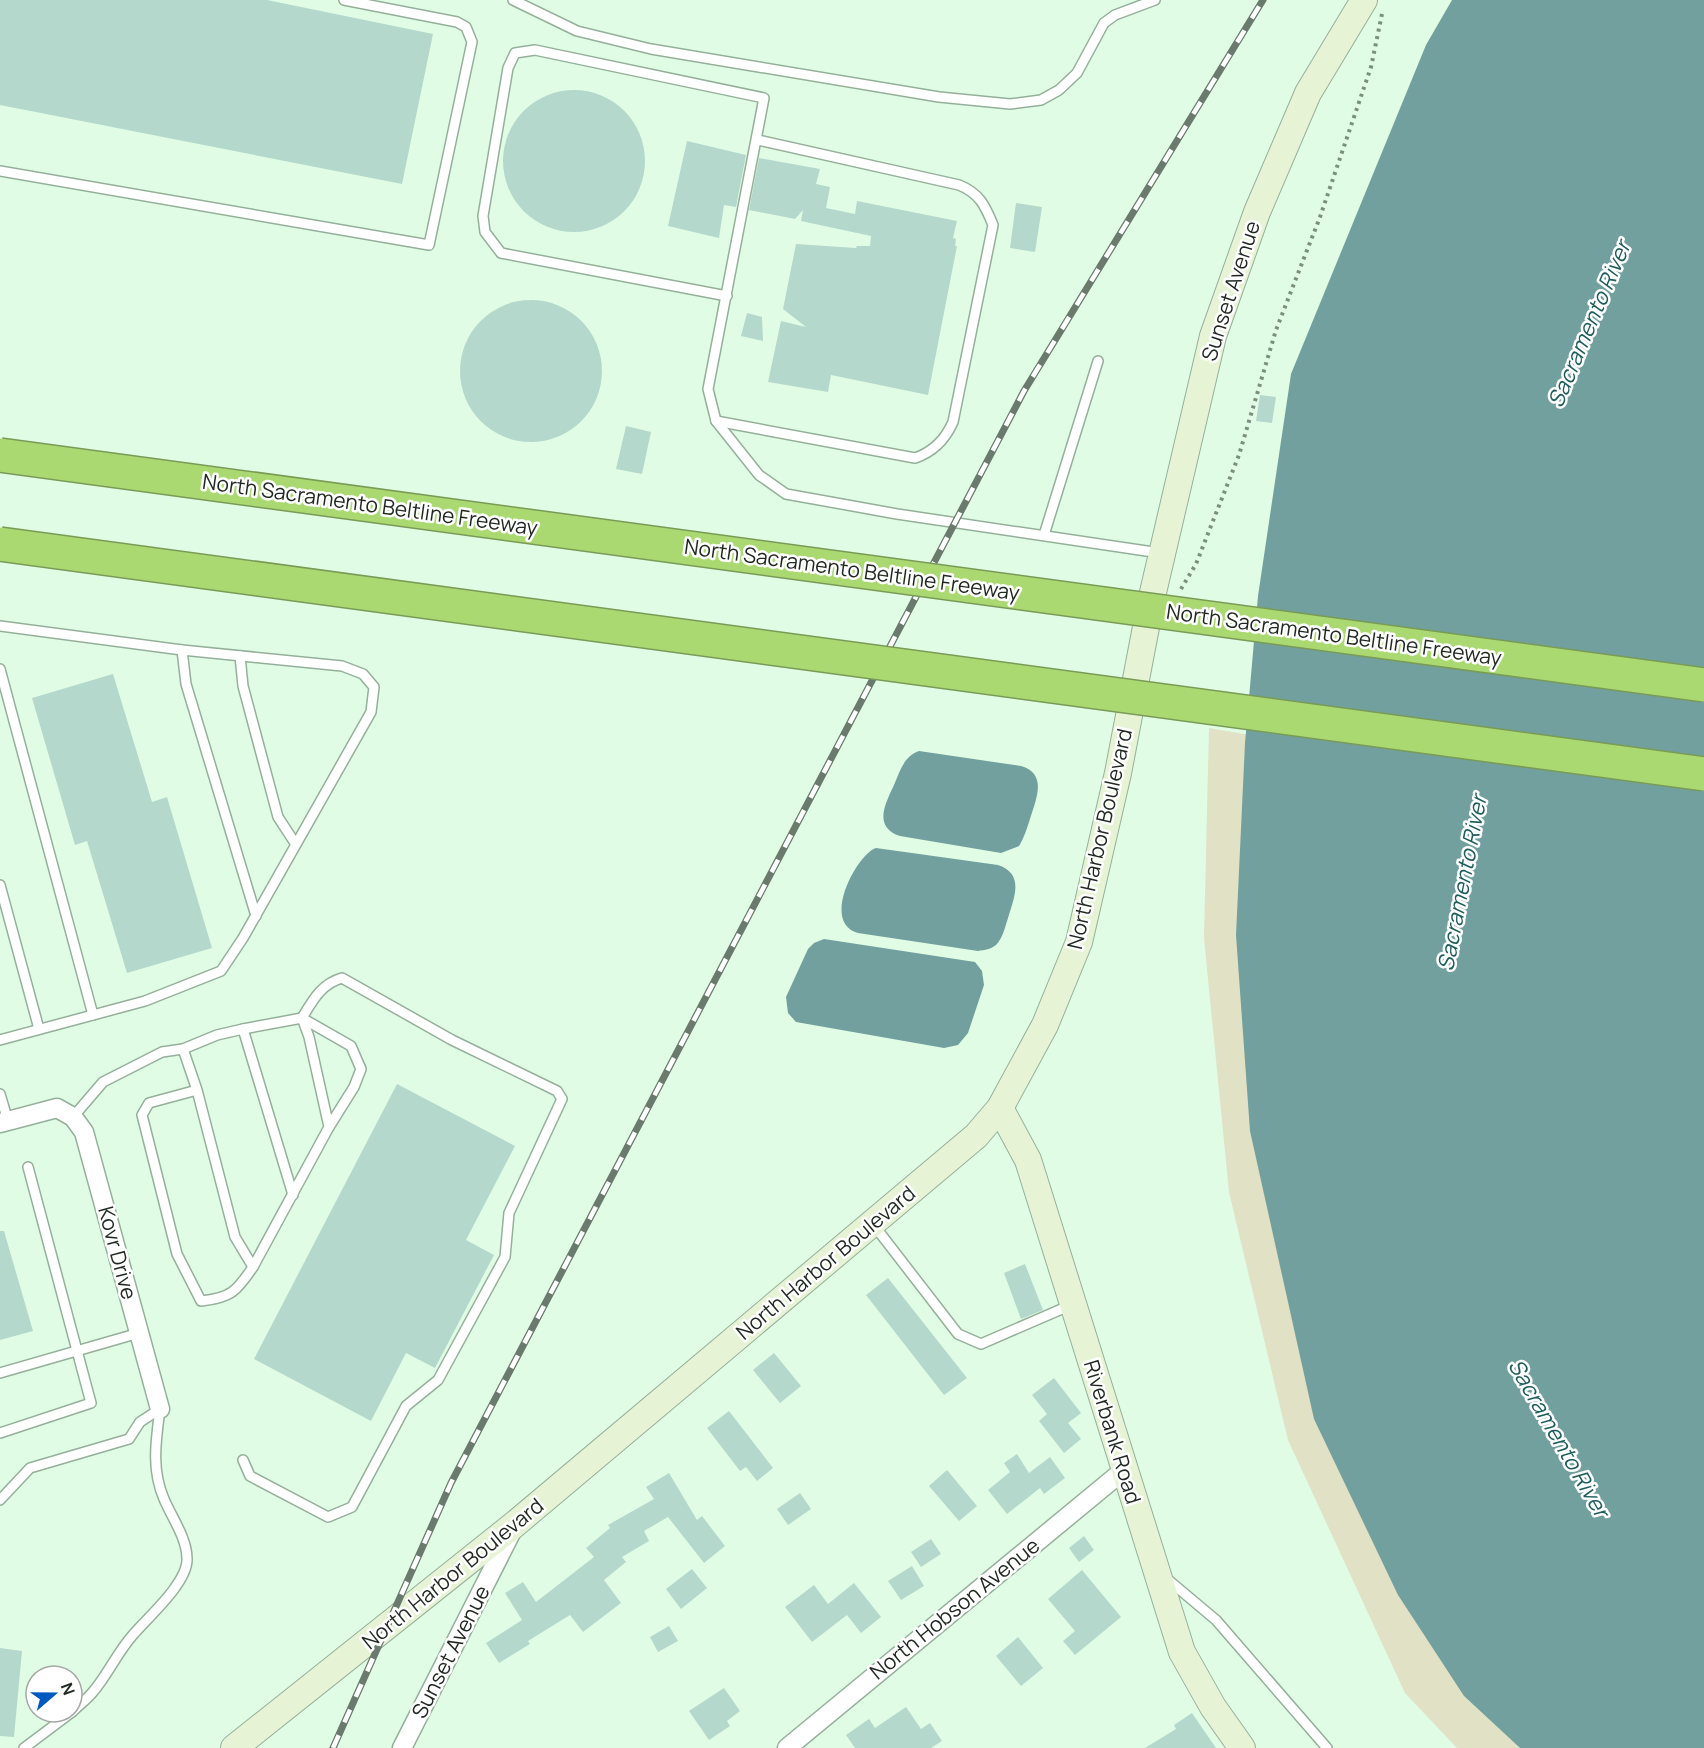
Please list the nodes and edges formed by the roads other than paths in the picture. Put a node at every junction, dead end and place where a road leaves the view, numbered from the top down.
1 (344, 0) edge
2 (513, 0) edge
3 (1155, 0) edge
4 (1373, 6) edge
5 (758, 140) junction
6 (0, 171) edge
7 (727, 296) junction
8 (1098, 361) dead end
9 (716, 421) junction
10 (0, 455) edge
11 (1044, 535) junction
12 (0, 544) edge
13 (1162, 553) junction
14 (1151, 601) joint
15 (0, 626) edge
16 (182, 650) junction
17 (240, 657) junction
18 (0, 669) edge
19 (1704, 686) edge
20 (1704, 774) edge
21 (295, 843) junction
22 (0, 885) edge
23 (256, 916) junction
24 (93, 1015) junction
25 (302, 1018) junction
26 (39, 1029) junction
27 (243, 1029) junction
28 (0, 1040) edge
29 (183, 1049) junction
30 (197, 1090) junction
31 (0, 1094) edge
32 (1000, 1108) junction
33 (74, 1117) junction
34 (4, 1122) edge
35 (329, 1127) junction
36 (28, 1167) dead end
37 (293, 1195) junction
38 (872, 1224) junction
39 (253, 1267) junction
40 (1073, 1304) junction
41 (139, 1333) junction
42 (77, 1351) junction
43 (0, 1373) edge
44 (160, 1408) junction
45 (0, 1433) edge
46 (243, 1460) dead end
47 (1124, 1470) junction
48 (0, 1500) edge
49 (515, 1524) junction
50 (1155, 1569) junction
51 (84, 1701) edge
52 (56, 1724) edge
53 (24, 1748) edge
54 (234, 1748) edge
55 (402, 1748) edge
56 (787, 1748) edge
57 (1242, 1748) edge
58 (1327, 1748) edge

1 - 6 lane
2 - 3 lane
4 - 13 main road, Sunset Avenue
5 - 7 lane
5 - 7 lane
5 - 9 lane
7 - 9 lane
8 - 11 lane
9 - 11 lane
10 - 19 highway, North Sacramento Beltline Freeway, bridge
11 - 13 lane
12 - 20 highway, bridge
13 - 14 main road, Sunset Avenue
14 - 32 main road, North Harbor Boulevard
15 - 16 lane
16 - 17 lane
16 - 23 lane
17 - 21 lane
17 - 21 lane
18 - 24 lane
21 - 23 lane
22 - 26 lane
23 - 24 lane
24 - 26 lane
25 - 27 lane
25 - 35 lane
25 - 35 lane
25 - 46 lane
26 - 28 lane
27 - 29 lane
27 - 37 lane
29 - 30 lane
29 - 33 lane
30 - 39 lane
30 - 39 lane
31 - 34 lane
32 - 38 main road, North Harbor Boulevard
32 - 40 main road, Riverbank Road
33 - 34 street
33 - 41 street, Kovr Drive
35 - 37 lane
36 - 42 lane
37 - 39 lane
38 - 40 lane
38 - 49 main road, North Harbor Boulevard
40 - 47 main road, Riverbank Road
41 - 42 lane
41 - 44 street, Kovr Drive
42 - 43 lane
42 - 45 lane
44 - 48 lane
44 - 51 lane
47 - 50 main road, Riverbank Road
47 - 56 street, North Hobson Avenue
49 - 54 main road, North Harbor Boulevard
49 - 55 street, Sunset Avenue
50 - 57 main road, Riverbank Road
50 - 58 lane
52 - 53 lane

